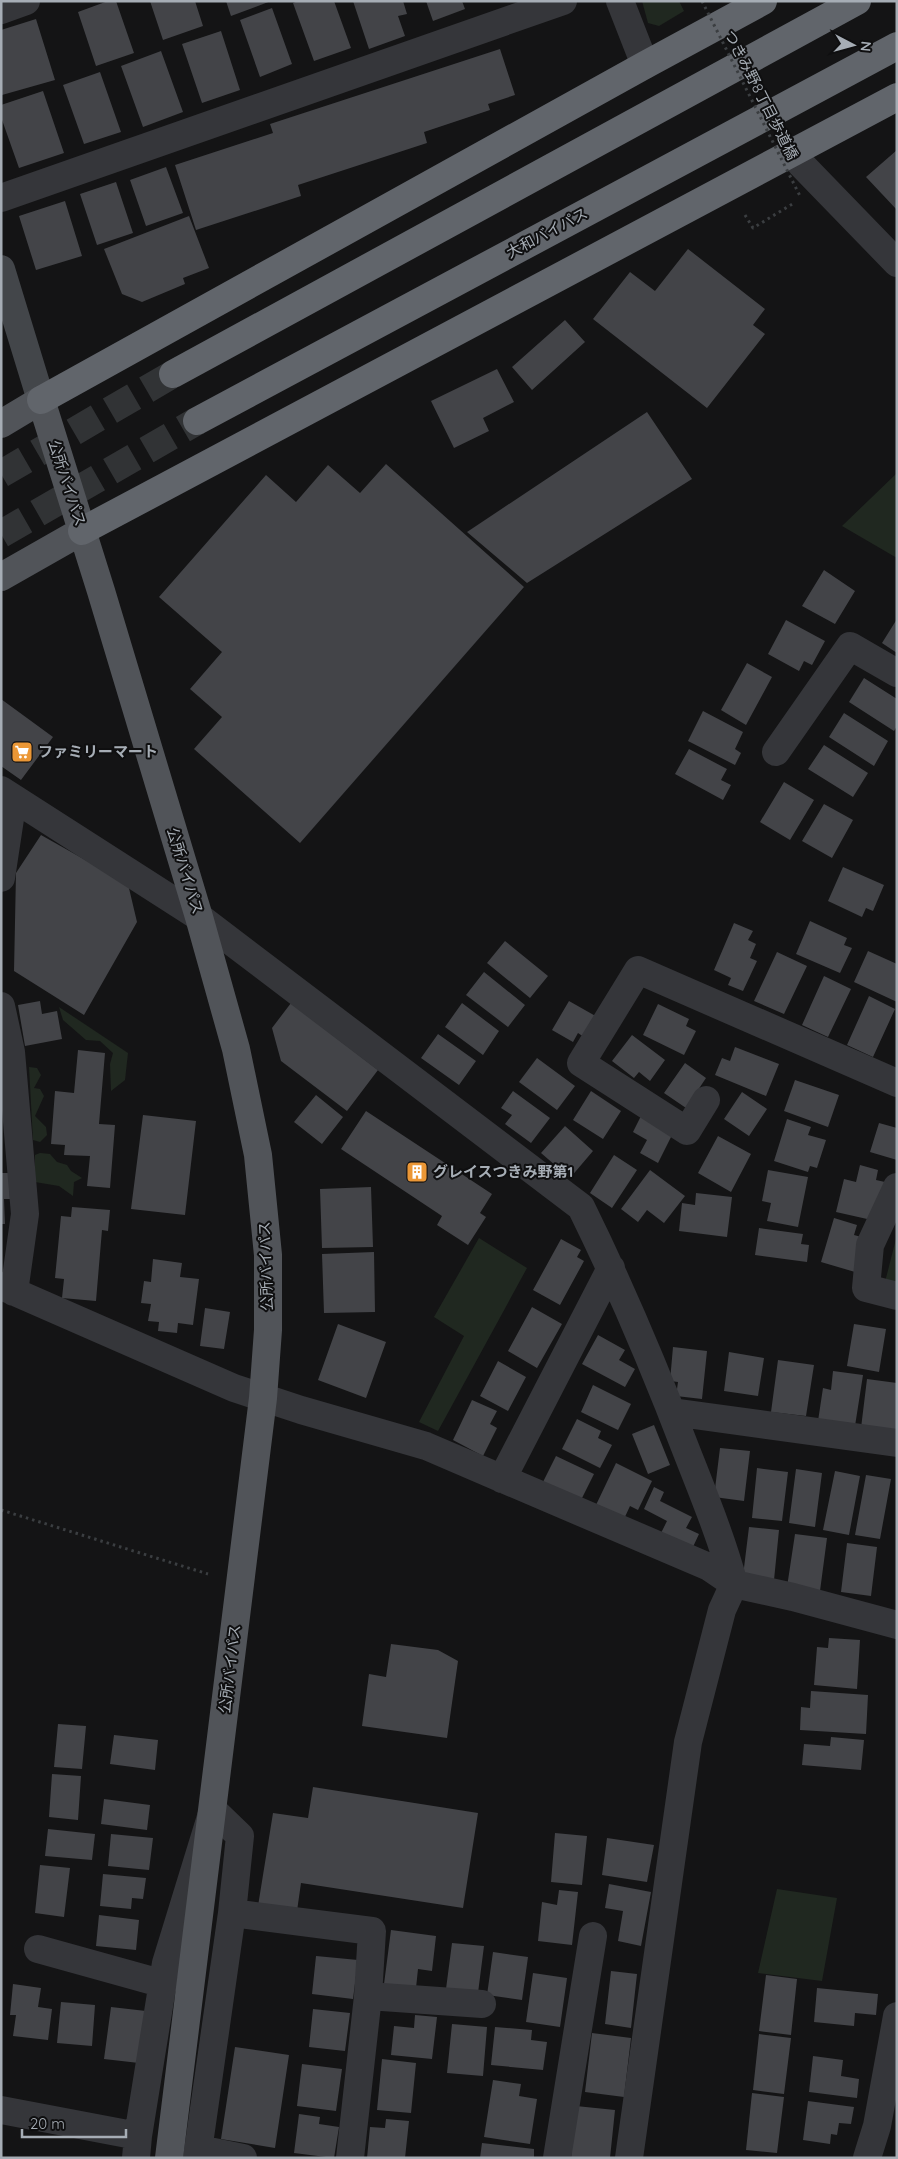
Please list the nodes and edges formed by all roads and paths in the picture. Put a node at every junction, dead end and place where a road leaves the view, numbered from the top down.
1 (26, 1) edge
2 (563, 1) edge
3 (620, 1) edge
4 (702, 1) edge
5 (763, 1) edge
6 (857, 1) edge
7 (1, 10) edge
8 (897, 46) edge
9 (645, 65) junction
10 (897, 97) edge
11 (792, 153) junction
12 (1, 198) edge
13 (752, 210) dead end
14 (897, 263) edge
15 (1, 269) edge
16 (173, 374) tunnel mouth
17 (41, 400) junction
18 (197, 421) tunnel mouth
19 (1, 424) edge
20 (82, 531) junction
21 (1, 577) edge
22 (897, 673) edge
23 (776, 752) dead end
24 (7, 794) edge
25 (1, 878) edge
26 (199, 917) junction
27 (1, 1006) edge
28 (897, 1083) edge
29 (706, 1100) dead end
30 (897, 1187) edge
31 (611, 1268) junction
32 (8, 1289) edge
33 (897, 1296) edge
34 (264, 1398) junction
35 (672, 1412) junction
36 (897, 1443) edge
37 (502, 1479) junction
38 (1, 1510) edge
39 (734, 1584) junction
40 (240, 1588) junction
41 (897, 1625) edge
42 (213, 1810) junction
43 (232, 1913) junction
44 (594, 1936) dead end
45 (38, 1948) dead end
46 (164, 1984) junction
47 (368, 1996) junction
48 (482, 2004) dead end
49 (897, 2016) edge
50 (1, 2110) edge
51 (887, 2129) edge
52 (137, 2147) edge
53 (198, 2153) edge
54 (169, 2158) edge
55 (243, 2158) edge
56 (350, 2158) edge
57 (557, 2158) edge
58 (629, 2158) edge
59 (868, 2158) edge

1 - 7 street
2 - 12 street
3 - 9 street
4 - 13 path, つきみ野8丁目歩道橋, bridge
5 - 9 highway
6 - 16 highway
8 - 18 highway, 大和バイパス
9 - 17 highway
10 - 11 highway
11 - 14 street
11 - 20 highway
15 - 17 street
17 - 19 main road
17 - 20 main road, 公所バイパス
20 - 21 main road
20 - 26 main road, 公所バイパス
22 - 23 street
24 - 25 street
24 - 26 street
26 - 31 street
26 - 34 main road, 公所バイパス
27 - 32 street
28 - 29 street
30 - 33 street
31 - 35 street
31 - 37 street
32 - 34 street
34 - 37 street
34 - 40 main road, 公所バイパス
35 - 36 street
35 - 39 street
37 - 39 street
38 - 40 path
39 - 41 street
39 - 58 street
40 - 42 main road, 公所バイパス
42 - 43 street
42 - 46 street
42 - 54 main road, 公所バイパス
43 - 47 street
43 - 53 street
44 - 57 street
45 - 46 street
46 - 52 street
47 - 48 street
47 - 56 street
49 - 51 street
50 - 52 street
51 - 59 street
53 - 55 street

